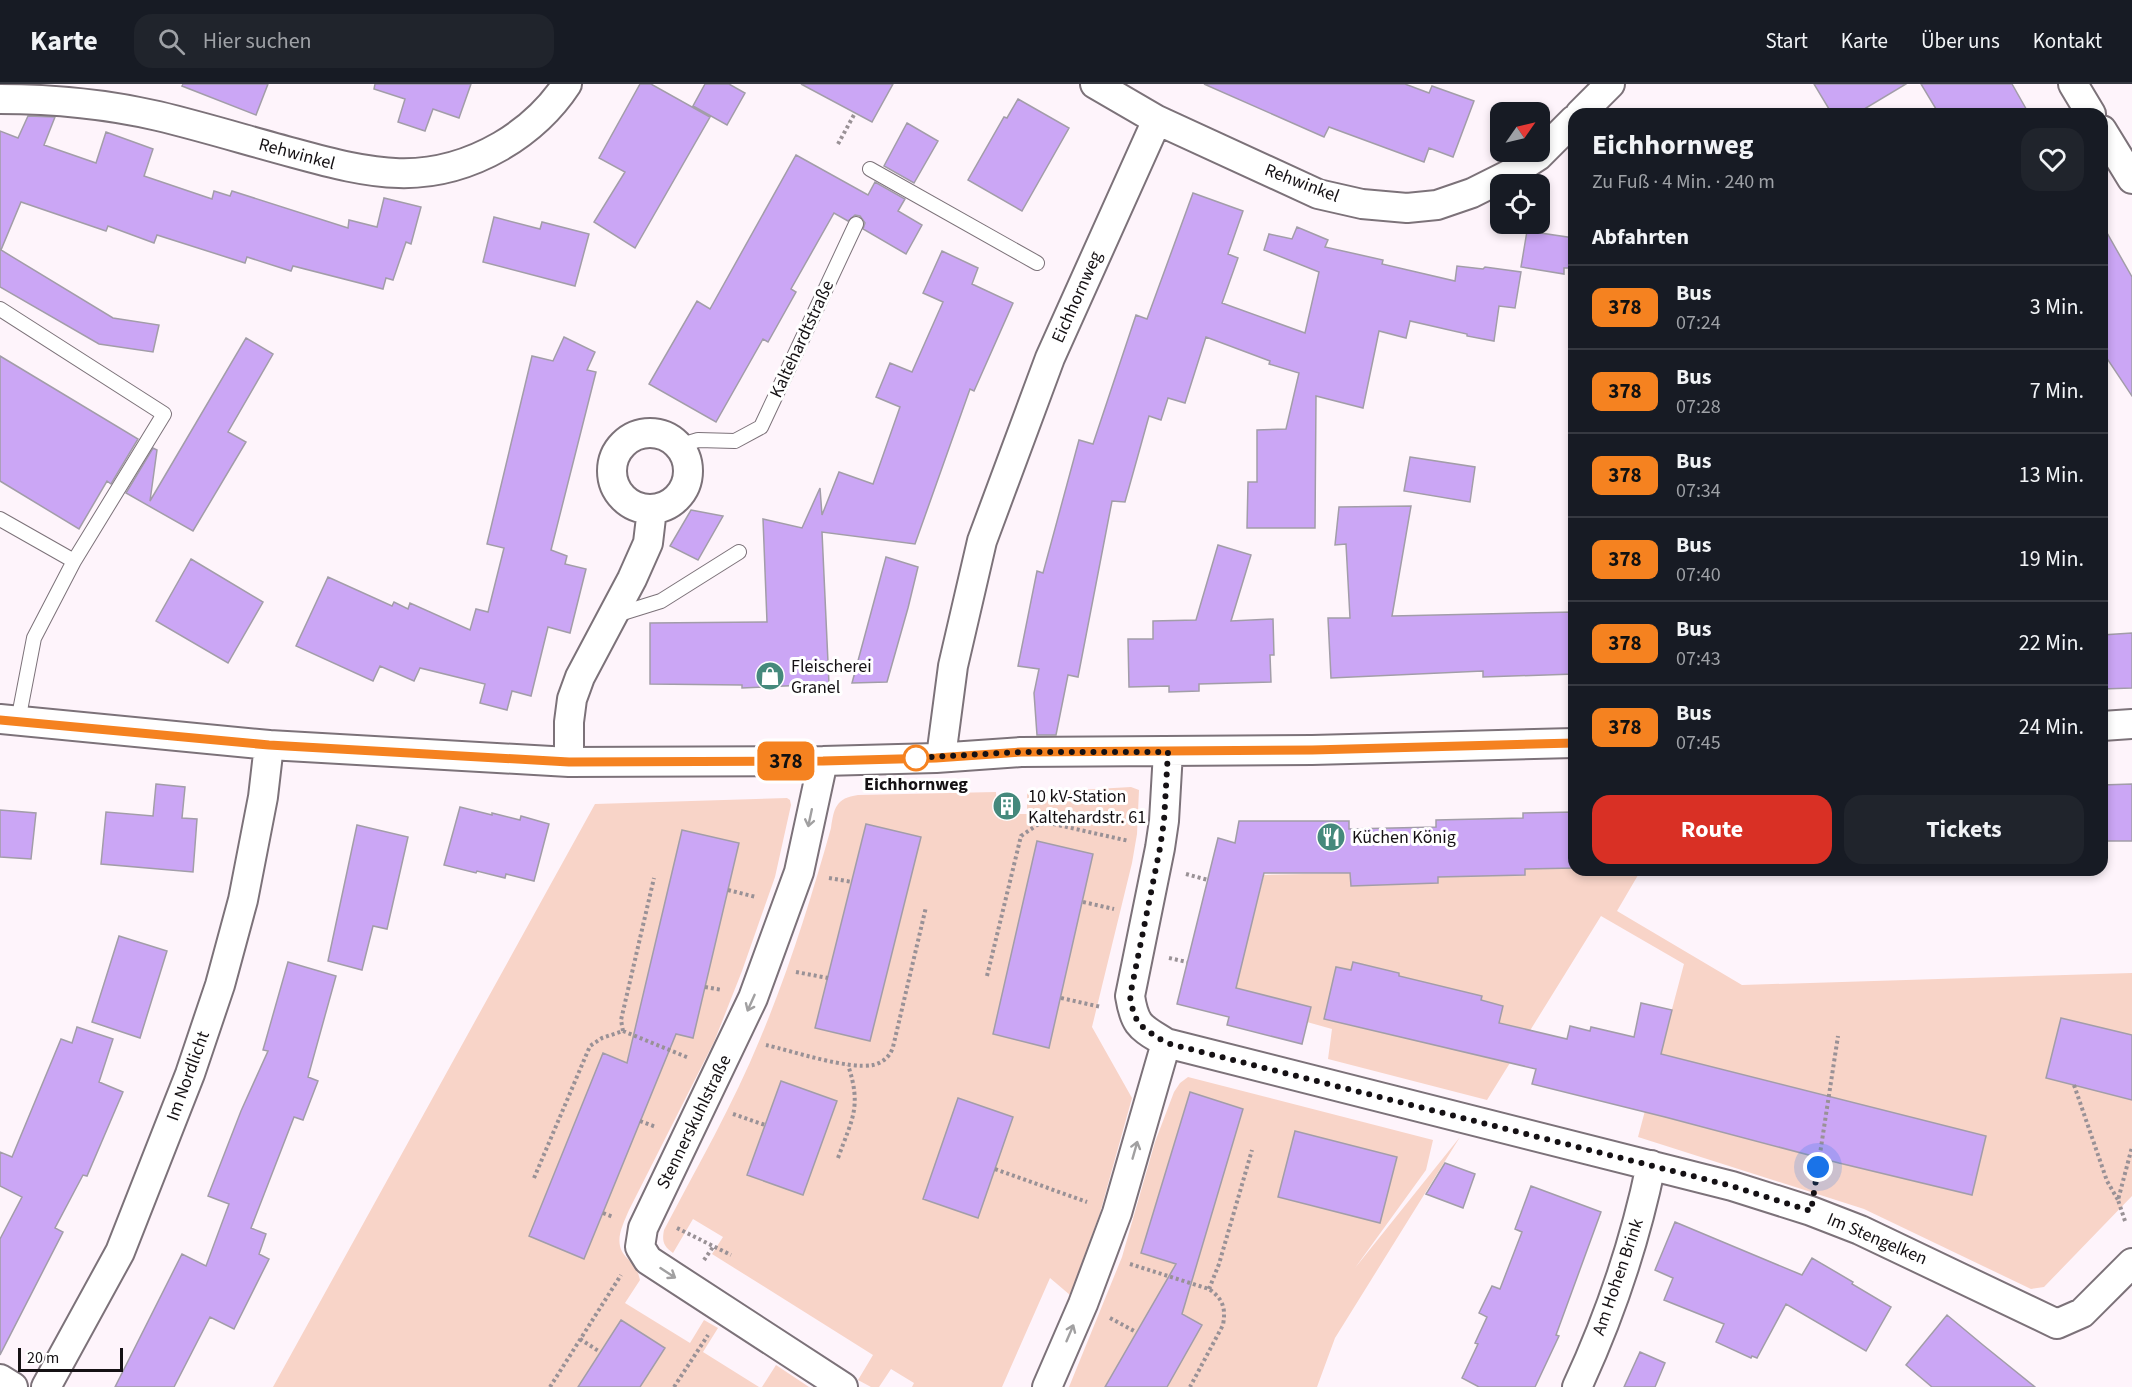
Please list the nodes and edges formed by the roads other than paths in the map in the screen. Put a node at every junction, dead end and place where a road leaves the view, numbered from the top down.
1 (567, 84) edge
2 (1095, 84) edge
3 (1610, 84) edge
4 (2073, 84) edge
5 (0, 99) edge
6 (1586, 108) edge
7 (2087, 108) edge
8 (1157, 120) junction
9 (1568, 126) edge
10 (2108, 140) edge
11 (870, 169) dead end
12 (2132, 179) edge
13 (856, 224) dead end
14 (1037, 263) dead end
15 (0, 309) edge
16 (678, 446) junction
17 (652, 509) junction
18 (0, 519) edge
19 (739, 552) dead end
20 (74, 561) junction
21 (613, 616) junction
22 (9, 720) edge
23 (2132, 724) edge
24 (2108, 726) edge
25 (1568, 743) edge
26 (269, 745) junction
27 (1168, 752) junction
28 (941, 757) junction
29 (823, 761) junction
30 (569, 762) junction
31 (1166, 1043) junction
32 (1651, 1165) junction
33 (2132, 1263) edge
34 (0, 1379) edge
35 (14, 1387) edge
36 (46, 1387) edge
37 (843, 1387) edge
38 (1047, 1387) edge
39 (1577, 1387) edge

1 - 5 street, Rehwinkel
2 - 8 street, Rehwinkel
3 - 6 street
4 - 7 street
8 - 9 street, Rehwinkel
8 - 28 street, Eichhornweg
10 - 12 street
11 - 14 lane
13 - 16 lane, Kaltehardtstraße
15 - 20 lane
16 - 17 street
16 - 17 street
17 - 21 street
18 - 20 lane
19 - 21 lane
20 - 22 lane
21 - 30 street
22 - 26 street
23 - 24 street
25 - 27 street
26 - 30 street
26 - 36 street, Im Nordlicht
27 - 28 street
27 - 31 street
28 - 29 street
29 - 30 street
29 -> 37 street, Stennerskuhlstraße
31 - 32 street, Im Stengelken
38 -> 31 street
32 - 33 street, Im Stengelken
32 - 39 street, Am Hohen Brink
34 - 35 street

